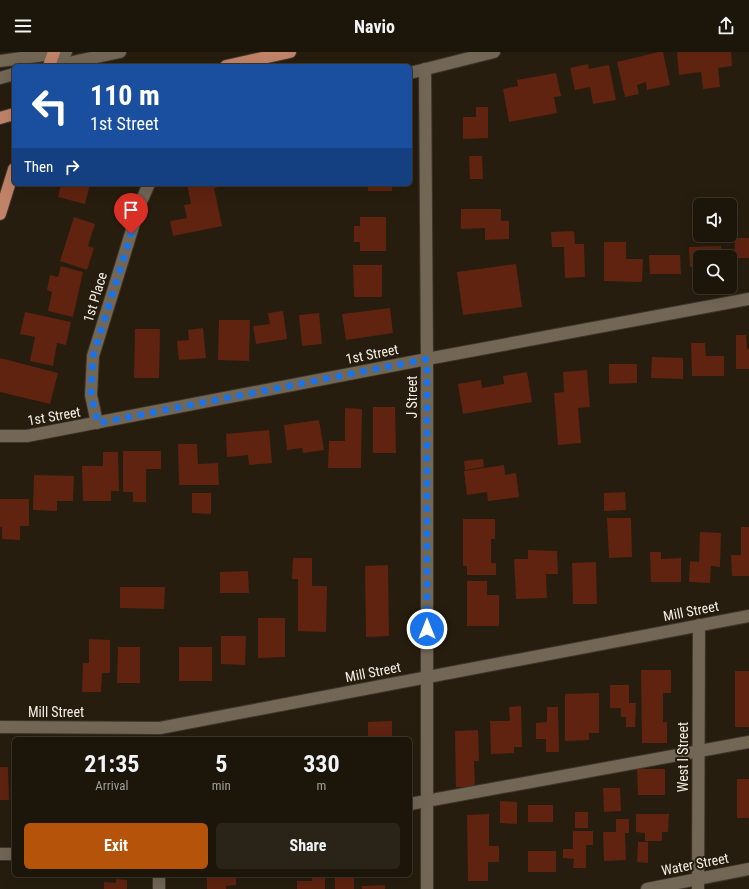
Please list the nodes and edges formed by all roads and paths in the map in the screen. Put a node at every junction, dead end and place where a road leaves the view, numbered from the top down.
1 (66, 52) edge
2 (120, 52) edge
3 (290, 52) edge
4 (494, 52) edge
5 (54, 53) edge
6 (0, 61) edge
7 (50, 64) edge
8 (63, 64) edge
9 (235, 64) edge
10 (425, 69) junction
11 (412, 72) edge
12 (12, 75) edge
13 (0, 78) edge
14 (12, 115) edge
15 (0, 118) edge
16 (12, 175) edge
17 (148, 186) edge
18 (0, 214) edge
19 (749, 299) edge
20 (427, 359) junction
21 (98, 423) junction
22 (0, 436) edge
23 (749, 616) edge
24 (699, 625) junction
25 (427, 677) junction
26 (0, 727) edge
27 (160, 734) edge
28 (749, 742) edge
29 (698, 751) junction
30 (428, 800) junction
31 (412, 804) edge
32 (0, 854) edge
33 (12, 854) edge
34 (749, 869) edge
35 (159, 877) edge
36 (698, 884) edge
37 (159, 889) edge
38 (427, 889) edge
39 (647, 889) edge

1 - 5 street
2 - 8 street
3 - 9 main road
4 - 10 street
5 - 6 street
5 - 7 main road
10 - 11 street
10 - 20 street, J Street
12 - 13 street
14 - 15 main road
16 - 18 main road
17 - 21 street, 1st Place
19 - 20 street, 1st Street
20 - 21 street, 1st Street
20 - 25 street, J Street
21 - 22 street, 1st Street
23 - 24 street, Mill Street
24 - 25 street, Mill Street
24 - 29 street, West I Street
25 - 27 street, Mill Street
25 - 30 street, J Street
26 - 27 street, Mill Street
28 - 29 street
29 - 30 street
29 - 36 street, West I Street
30 - 31 street
30 - 38 street, J Street
32 - 33 street
34 - 36 street, Water Street
35 - 37 street
36 - 39 street, Water Street

